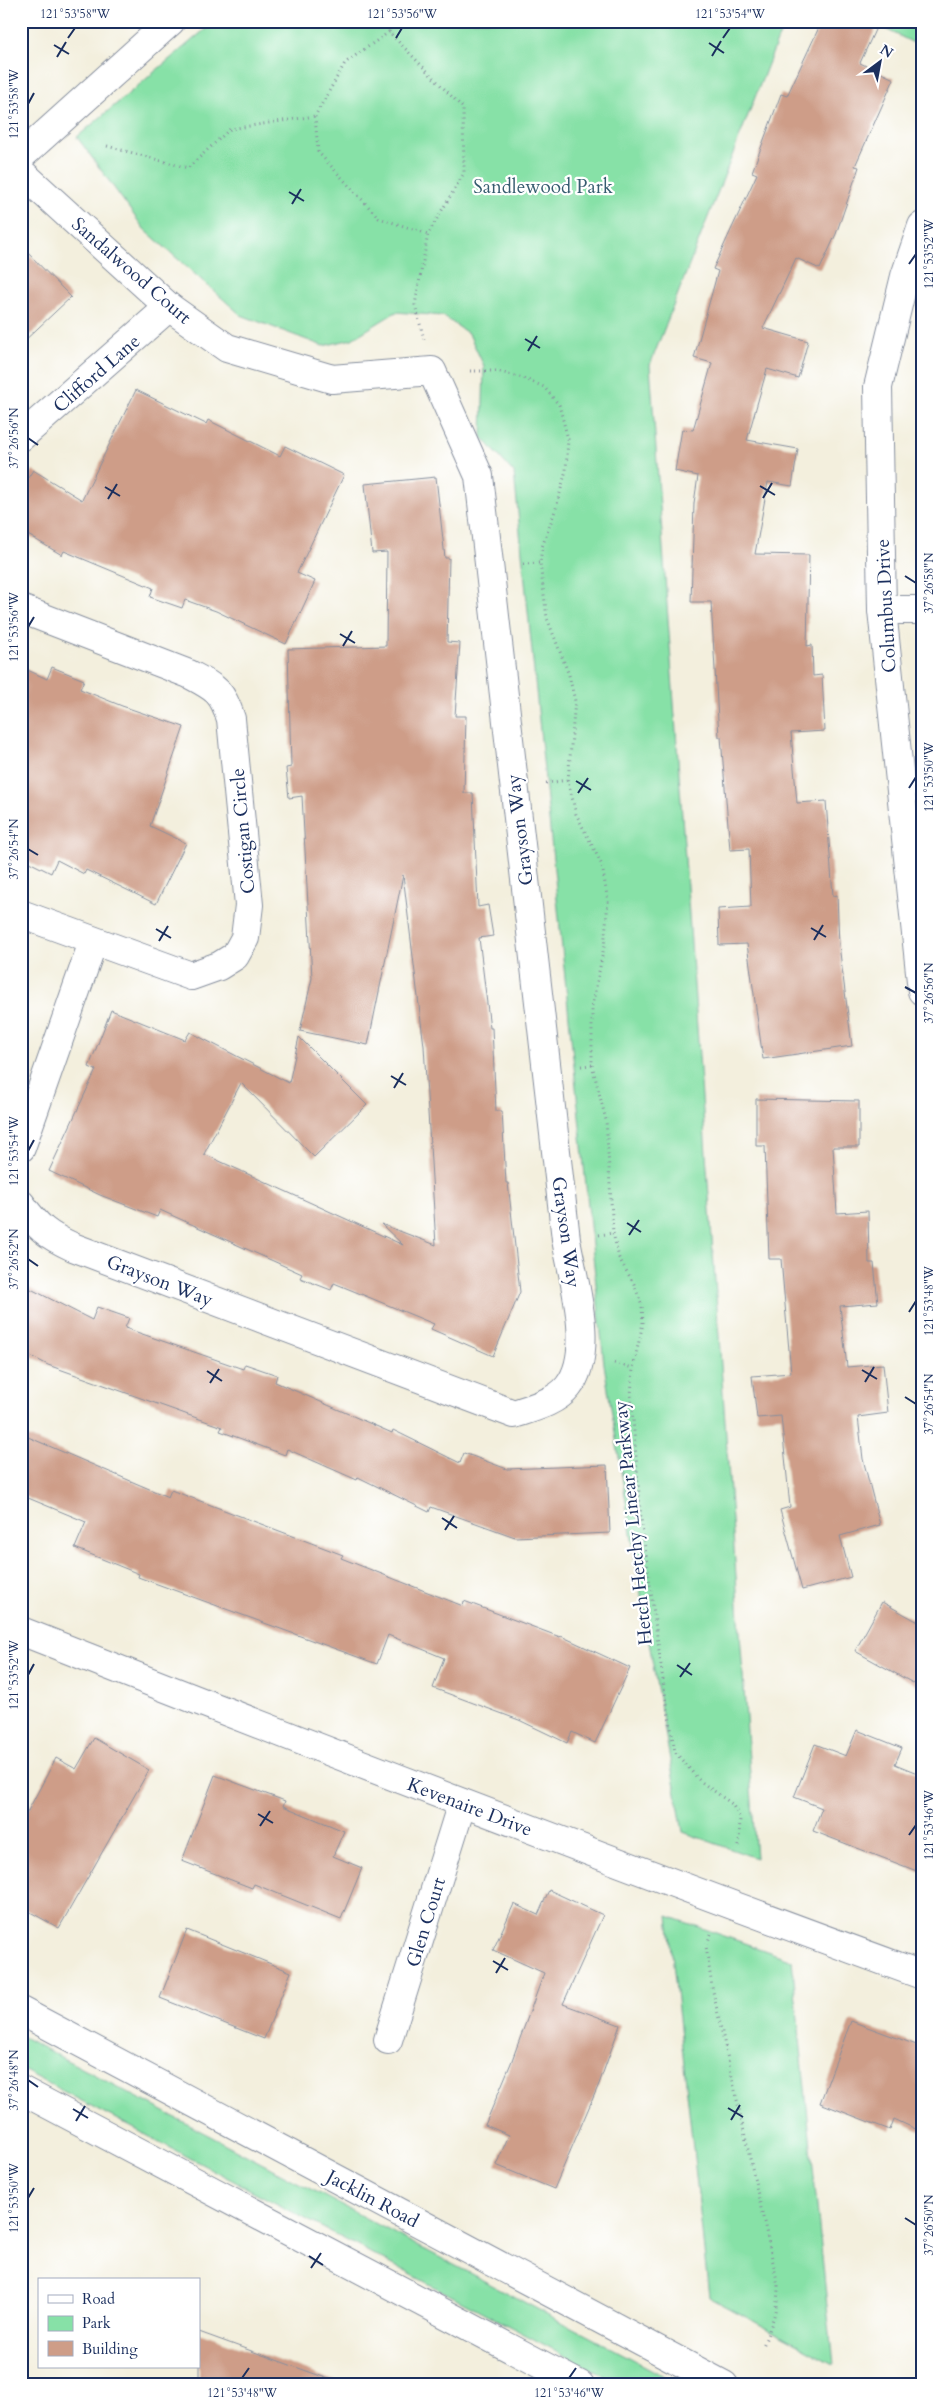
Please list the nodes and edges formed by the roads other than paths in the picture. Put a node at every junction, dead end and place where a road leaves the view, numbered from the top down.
1 (171, 21) edge
2 (21, 156) edge
3 (21, 172) edge
4 (922, 226) edge
5 (169, 307) junction
6 (21, 438) edge
7 (479, 476) joint
8 (21, 609) edge
9 (882, 610) junction
10 (922, 610) edge
11 (21, 914) edge
12 (93, 942) junction
13 (922, 991) edge
14 (21, 1148) edge
15 (21, 1204) edge
16 (23, 1635) edge
17 (462, 1803) junction
18 (922, 1975) edge
19 (21, 2011) edge
20 (388, 2040) dead end
21 (21, 2090) edge
22 (580, 2385) edge
23 (724, 2385) edge

1 - 2 street
3 - 5 street, Sandalwood Court
4 - 9 street, Columbus Drive
5 - 6 street, Clifford Lane
5 - 7 street, Sandalwood Court
7 - 15 street, Grayson Way
8 - 12 street, Costigan Circle
9 - 10 street
9 - 13 street, Columbus Drive
11 - 12 street, Costigan Circle
12 - 14 street
16 - 17 street, Kevenaire Drive
17 - 18 street, Kevenaire Drive
17 - 20 street, Glen Court
19 - 23 street, Jacklin Road
21 - 22 street

